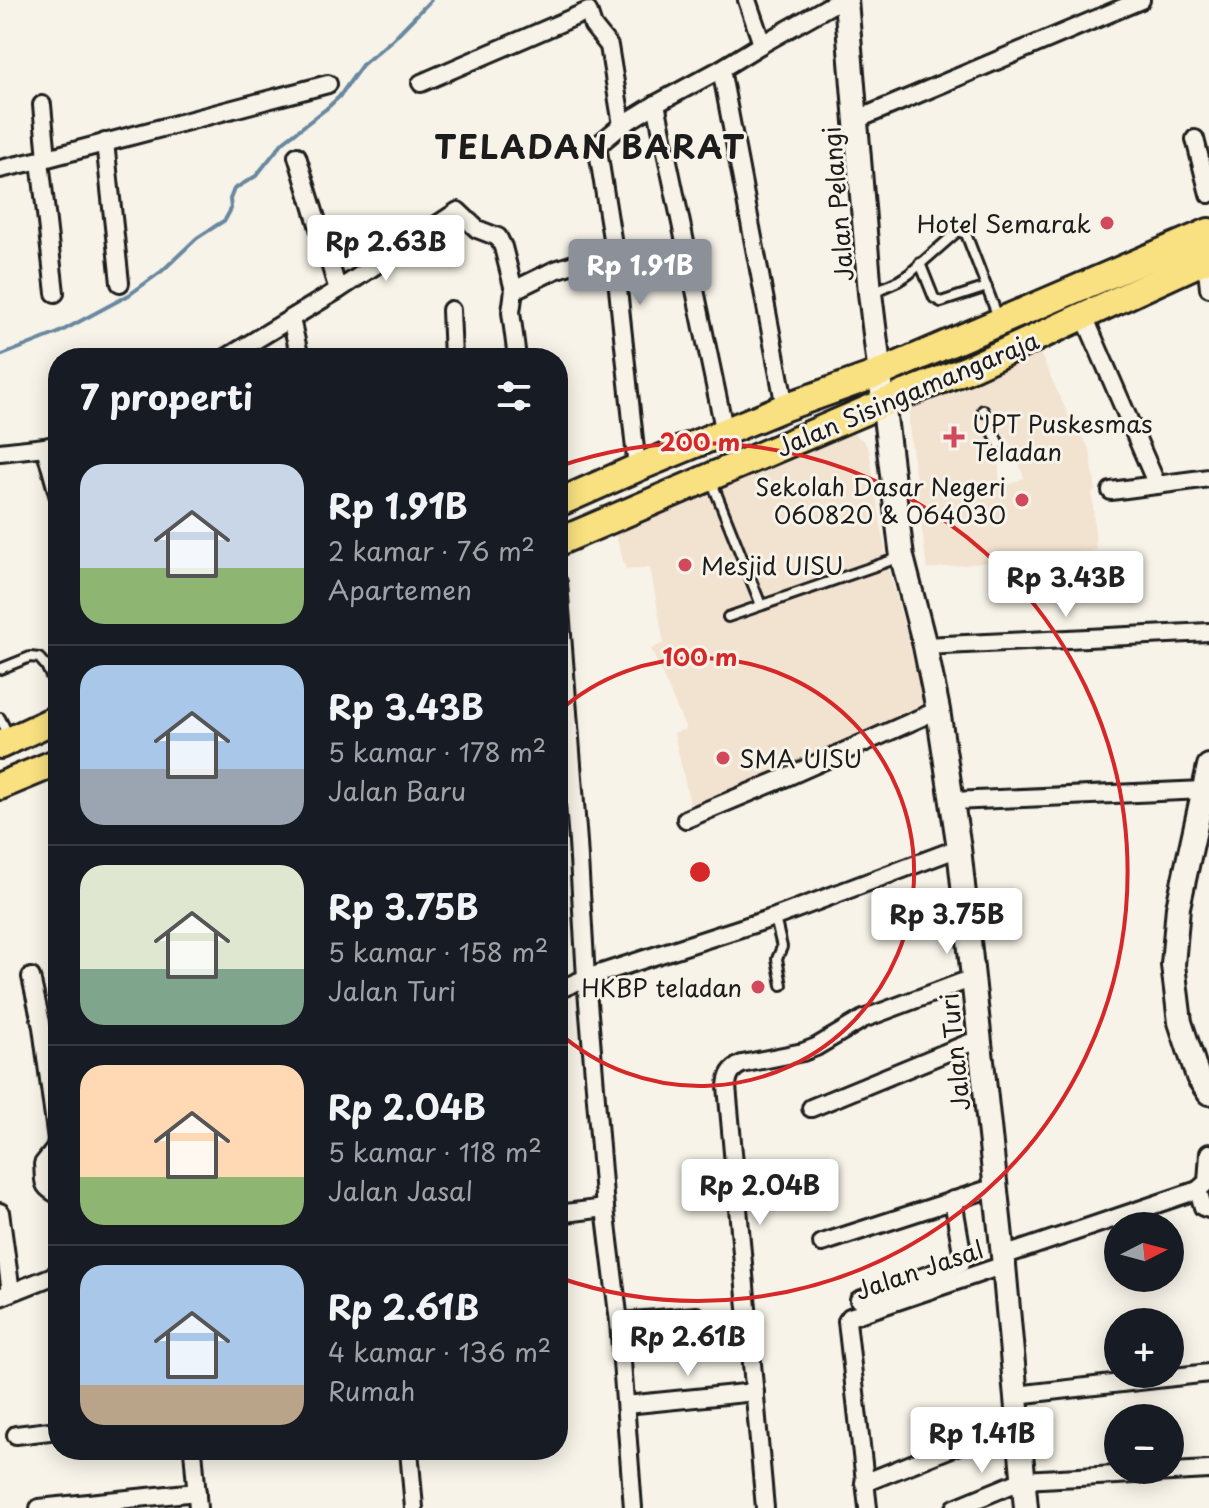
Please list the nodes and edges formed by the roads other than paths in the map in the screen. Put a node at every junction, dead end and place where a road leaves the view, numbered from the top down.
1 (747, 0) edge
2 (843, 0) edge
3 (1141, 0) edge
4 (593, 18) edge
5 (762, 44) junction
6 (721, 69) junction
7 (421, 83) dead end
8 (328, 84) dead end
9 (656, 104) junction
10 (42, 105) dead end
11 (856, 120) junction
12 (622, 125) junction
13 (1195, 139) dead end
14 (105, 142) junction
15 (297, 156) dead end
16 (43, 159) junction
17 (0, 169) edge
18 (1209, 194) edge
19 (1209, 232) edge
20 (614, 251) junction
21 (1208, 259) edge
22 (920, 263) junction
23 (120, 283) dead end
24 (987, 287) junction
25 (1209, 288) edge
26 (338, 290) junction
27 (514, 290) junction
28 (55, 293) dead end
29 (870, 293) junction
30 (451, 310) dead end
31 (1084, 316) junction
32 (291, 319) junction
33 (1000, 322) junction
34 (243, 348) edge
35 (298, 348) edge
36 (453, 348) edge
37 (516, 348) edge
38 (880, 373) junction
39 (884, 404) junction
40 (785, 407) junction
41 (993, 432) dead end
42 (725, 433) junction
43 (999, 444) dead end
44 (48, 446) edge
45 (0, 452) edge
46 (637, 468) junction
47 (710, 478) junction
48 (1209, 478) edge
49 (1157, 485) junction
50 (1111, 491) dead end
51 (568, 499) edge
52 (568, 538) edge
53 (902, 557) junction
54 (761, 605) junction
55 (728, 617) dead end
56 (1209, 632) edge
57 (925, 646) junction
58 (0, 669) edge
59 (48, 670) edge
60 (938, 710) junction
61 (568, 712) edge
62 (48, 721) edge
63 (4, 734) edge
64 (48, 766) edge
65 (1209, 766) edge
66 (0, 786) edge
67 (1206, 791) edge
68 (953, 801) junction
69 (686, 819) dead end
70 (959, 848) junction
71 (775, 917) junction
72 (31, 977) dead end
73 (586, 978) junction
74 (973, 978) junction
75 (782, 985) dead end
76 (568, 986) edge
77 (979, 1039) junction
78 (48, 1044) edge
79 (1209, 1093) edge
80 (811, 1108) dead end
81 (1209, 1153) edge
82 (48, 1158) edge
83 (995, 1187) junction
84 (48, 1190) edge
85 (1198, 1190) junction
86 (953, 1200) junction
87 (605, 1208) junction
88 (1209, 1209) edge
89 (0, 1212) edge
90 (568, 1213) edge
91 (822, 1243) dead end
92 (1004, 1260) junction
93 (48, 1278) edge
94 (5, 1294) edge
95 (859, 1300) dead end
96 (697, 1316) dead end
97 (619, 1322) junction
98 (1209, 1373) edge
99 (755, 1392) junction
100 (1016, 1395) junction
101 (626, 1405) junction
102 (1019, 1421) junction
103 (48, 1431) edge
104 (16, 1435) dead end
105 (194, 1460) edge
106 (410, 1460) edge
107 (1209, 1470) edge
108 (1023, 1480) junction
109 (864, 1483) junction
110 (197, 1500) edge
111 (39, 1508) edge
112 (414, 1508) edge
113 (633, 1508) edge
114 (765, 1508) edge
115 (868, 1508) edge
116 (955, 1508) edge
117 (1026, 1508) edge

1 - 5 street
2 - 5 street
2 - 11 main road, Jalan Pelangi
3 - 11 street
4 - 7 street
4 - 12 street
5 - 6 street
6 - 9 street
6 - 40 street
8 - 14 street
9 - 12 street
9 - 42 street
10 - 16 street
11 - 29 main road, Jalan Pelangi
12 - 20 street
13 - 18 street
14 - 16 street
14 - 23 street
15 - 26 street
16 - 17 street
16 - 28 street
19 - 33 main road, Jalan Sisingamangaraja
20 - 27 street
20 - 46 street
21 - 25 street
21 - 31 main road, Jalan Sisingamangaraja
22 - 24 lane
22 - 24 lane
22 - 29 lane
24 - 33 lane
26 - 27 street
26 - 32 street
27 - 37 street
29 - 38 main road, Jalan Pelangi
30 - 36 street
31 - 39 main road, Jalan Sisingamangaraja
31 - 49 street
32 - 34 street
32 - 35 street
33 - 38 main road, Jalan Sisingamangaraja
38 - 39 main road, Jalan Pelangi
38 - 40 main road, Jalan Sisingamangaraja
39 - 47 main road, Jalan Sisingamangaraja
39 - 53 main road, Jalan Turi
40 - 42 main road, Jalan Sisingamangaraja
41 - 43 lane
42 - 46 main road, Jalan Sisingamangaraja
44 - 45 street
46 - 51 main road, Jalan Sisingamangaraja
47 - 52 main road, Jalan Sisingamangaraja
47 - 54 lane
48 - 49 street
49 - 50 street
53 - 54 lane
53 - 57 main road, Jalan Turi
54 - 55 lane
56 - 57 street
57 - 60 main road, Jalan Turi
58 - 59 lane
60 - 68 main road, Jalan Turi
60 - 69 street
61 - 73 street
62 - 63 main road
64 - 66 main road
65 - 67 main road
67 - 68 street
67 - 79 main road
68 - 70 main road, Jalan Turi
70 - 71 street
70 - 74 main road, Jalan Turi
71 - 73 street
71 - 75 lane
72 - 78 street
73 - 76 street
73 - 87 street
74 - 77 main road, Jalan Turi
74 - 99 street
77 - 80 street
77 - 83 main road, Jalan Turi
81 - 85 street
82 - 84 street
83 - 86 street
83 - 92 main road, Jalan Turi
85 - 88 street
85 - 92 street, Jalan Jasal
86 - 91 street
86 - 95 street
87 - 90 street
87 - 97 street
89 - 94 street
92 - 100 main road, Jalan Turi
92 - 109 street, Jalan Jasal
93 - 94 street
96 - 97 street
97 - 101 street
98 - 100 street
99 - 101 street
99 - 114 street
100 - 102 main road, Jalan Turi
101 - 113 street
102 - 108 main road, Jalan Turi
102 - 109 street
103 - 104 street
105 - 110 street
106 - 112 street
107 - 108 street
108 - 116 street
108 - 117 main road, Jalan Turi
109 - 115 street
110 - 111 street

